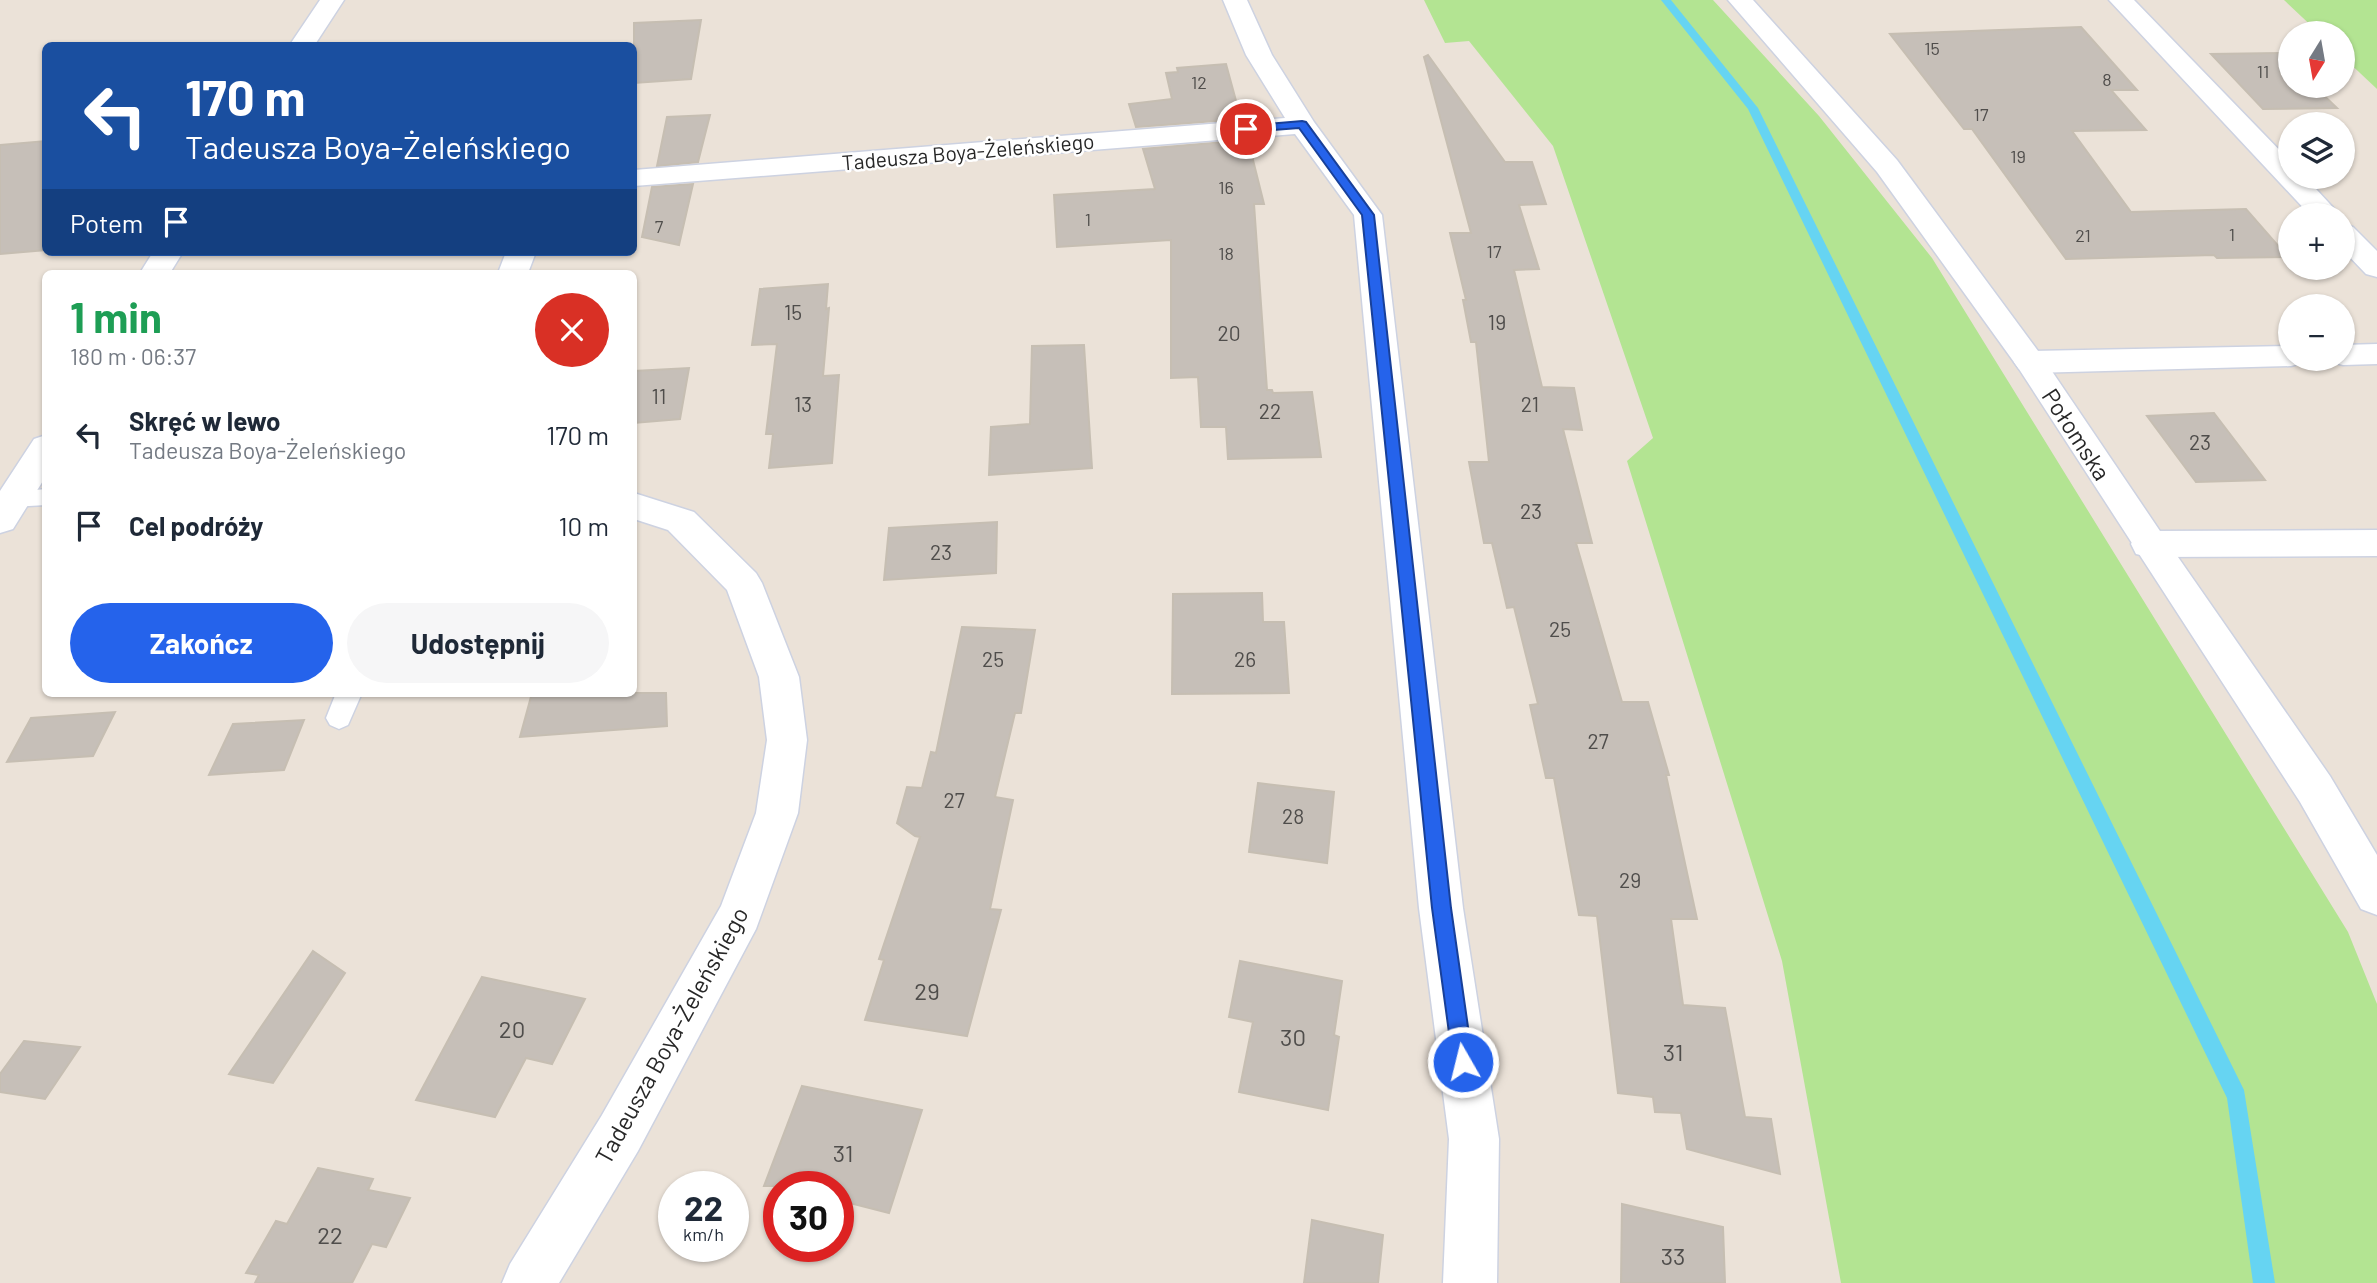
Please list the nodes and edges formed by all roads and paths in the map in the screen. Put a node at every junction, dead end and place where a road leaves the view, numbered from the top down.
1 (331, 0) edge
2 (1235, 0) edge
3 (1740, 0) edge
4 (2120, 0) edge
5 (304, 42) edge
6 (1302, 125) junction
7 (637, 178) edge
8 (2315, 203) edge
9 (2355, 245) edge
10 (2377, 268) edge
11 (2377, 354) edge
12 (2355, 355) edge
13 (2278, 356) edge
14 (2030, 362) junction
15 (42, 456) edge
16 (19, 505) edge
17 (637, 507) edge
18 (2377, 543) edge
19 (2149, 544) junction
20 (347, 697) edge
21 (339, 718) dead end
22 (2377, 895) edge
23 (530, 1283) edge
24 (1470, 1283) edge

1 - 5 street
2 - 6 street
3 - 14 street, Połomska
4 - 8 street
6 - 7 street, Tadeusza Boya-Żeleńskiego
6 - 24 street
9 - 10 street
11 - 12 street
13 - 14 street
14 - 19 street, Połomska
15 - 16 street
17 - 23 street, Tadeusza Boya-Żeleńskiego
18 - 19 street
19 - 22 street, Połomska
20 - 21 lane

